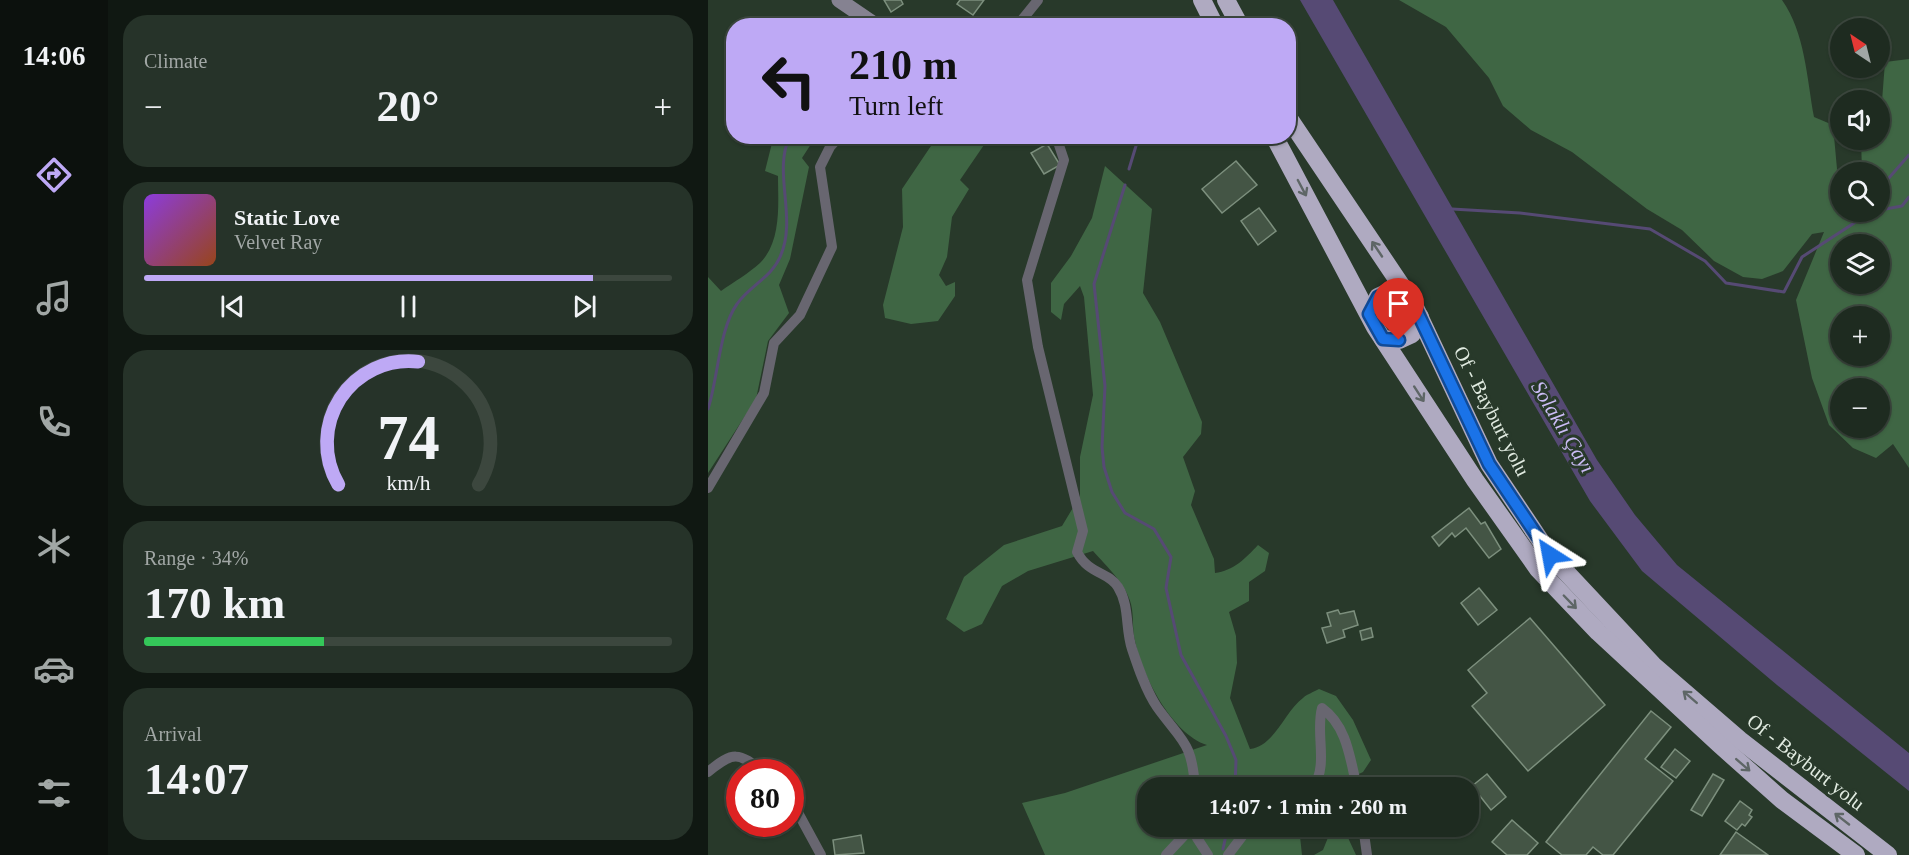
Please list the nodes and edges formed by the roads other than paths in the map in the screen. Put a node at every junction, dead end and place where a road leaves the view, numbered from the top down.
1 (839, 0) edge
2 (1038, 0) edge
3 (1202, 0) edge
4 (1226, 0) edge
5 (865, 18) edge
6 (1023, 18) edge
7 (1211, 18) edge
8 (1236, 18) edge
9 (1296, 129) edge
10 (833, 144) edge
11 (1059, 144) edge
12 (1278, 144) edge
13 (1406, 293) junction
14 (1369, 314) junction
15 (1420, 317) junction
16 (1383, 339) junction
17 (708, 488) edge
18 (745, 759) edge
19 (708, 771) edge
20 (1194, 777) edge
21 (1317, 777) edge
22 (1354, 777) edge
23 (804, 824) edge
24 (1183, 837) edge
25 (1197, 837) edge
26 (1242, 837) edge
27 (1365, 837) edge
28 (821, 855) edge
29 (1166, 855) edge
30 (1208, 855) edge
31 (1228, 855) edge
32 (1367, 855) edge
33 (1856, 855) edge
34 (1888, 855) edge

1 - 5 street
2 - 6 street
3 - 7 highway
4 - 8 highway
13 -> 9 highway, Of - Bayburt yolu
10 - 17 street
11 - 20 street
12 -> 14 highway, Of - Bayburt yolu
13 - 14 highway
13 - 15 highway, Of - Bayburt yolu
14 - 16 highway, Of - Bayburt yolu
15 - 16 highway
34 -> 15 highway, Of - Bayburt yolu
16 -> 33 highway, Of - Bayburt yolu
18 - 19 street
21 - 22 street
23 - 28 street
24 - 29 street
25 - 30 street
26 - 31 street
27 - 32 street

